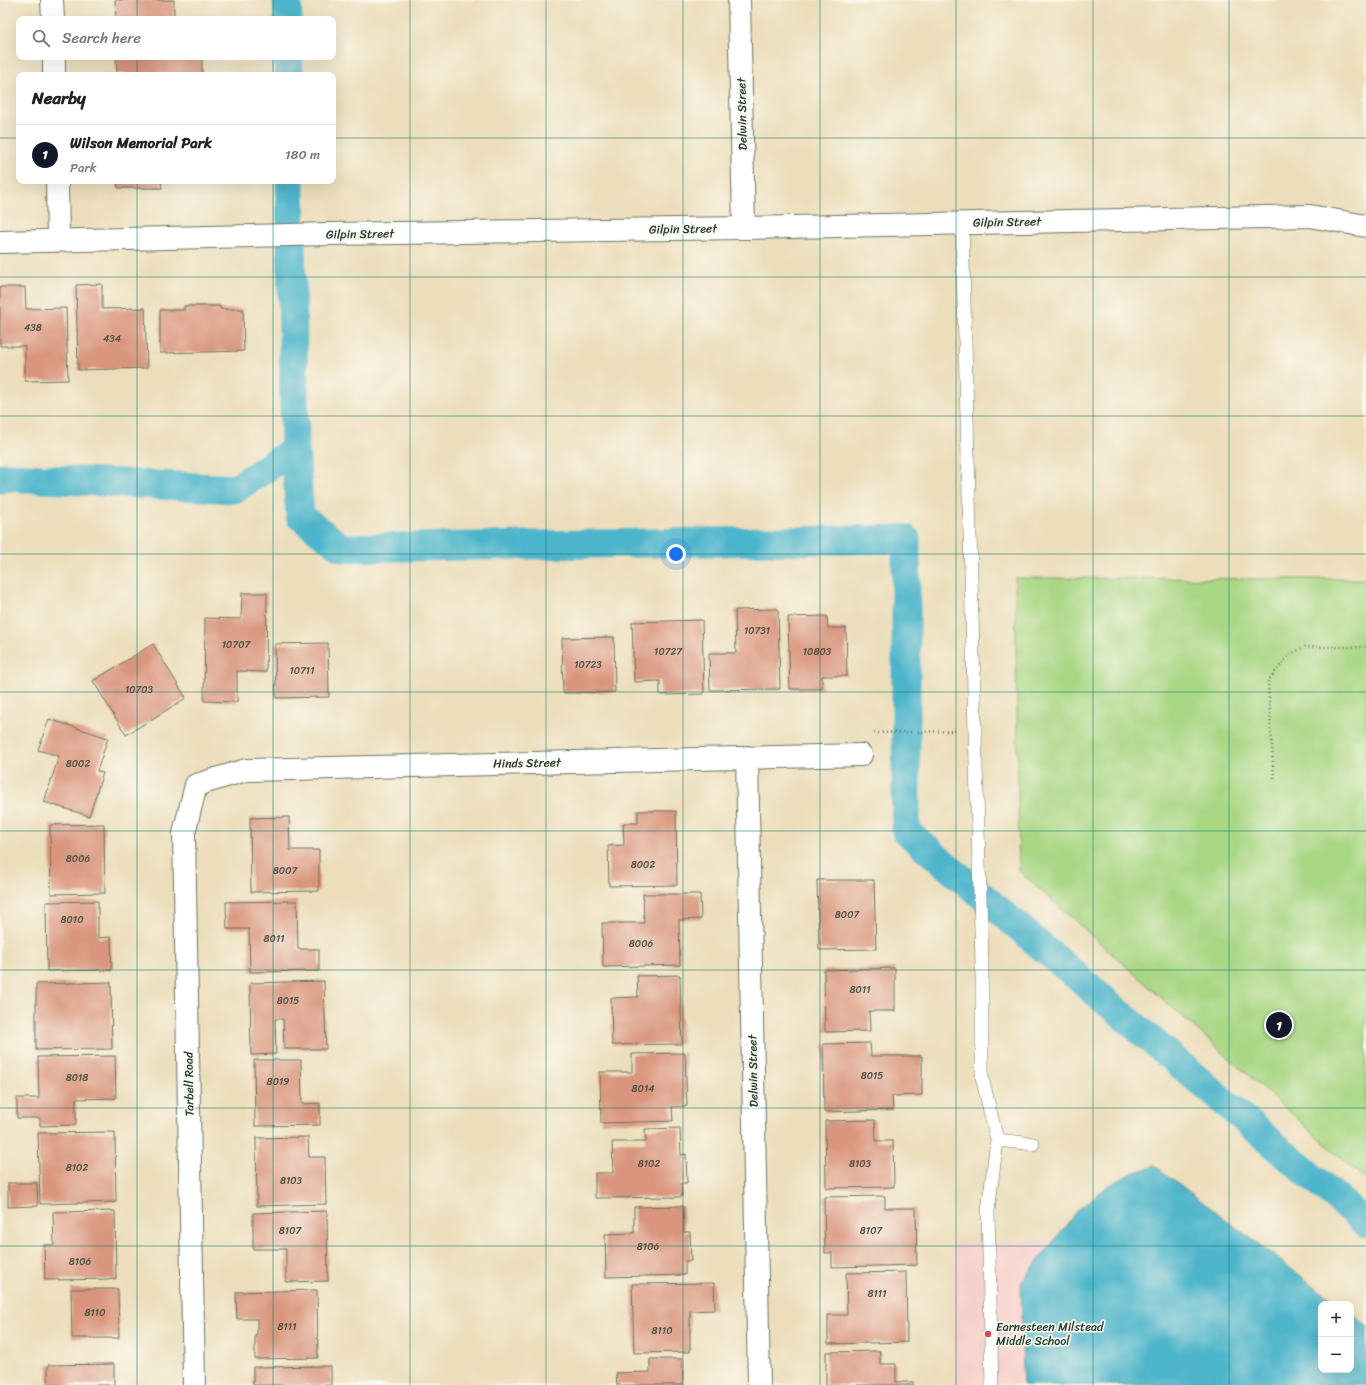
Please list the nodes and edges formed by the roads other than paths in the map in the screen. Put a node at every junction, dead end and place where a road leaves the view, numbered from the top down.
1 (52, 0) edge
2 (739, 0) edge
3 (53, 16) edge
4 (54, 60) edge
5 (54, 72) edge
6 (57, 184) edge
7 (962, 224) junction
8 (1366, 226) edge
9 (744, 228) junction
10 (58, 241) junction
11 (0, 242) edge
12 (861, 755) dead end
13 (747, 757) junction
14 (196, 785) joint
15 (997, 1140) junction
16 (1033, 1144) dead end
17 (194, 1385) edge
18 (759, 1385) edge
19 (992, 1385) edge

1 - 3 street
2 - 9 street, Delwin Street
4 - 5 street
6 - 10 street
7 - 8 street, Gilpin Street
7 - 9 street, Gilpin Street
7 - 15 lane
9 - 10 street, Gilpin Street
10 - 11 street, Gilpin Street
12 - 13 street, Hinds Street
13 - 14 street, Hinds Street
13 - 18 street, Delwin Street
14 - 17 street, Tarbell Road
15 - 16 lane
15 - 19 lane

